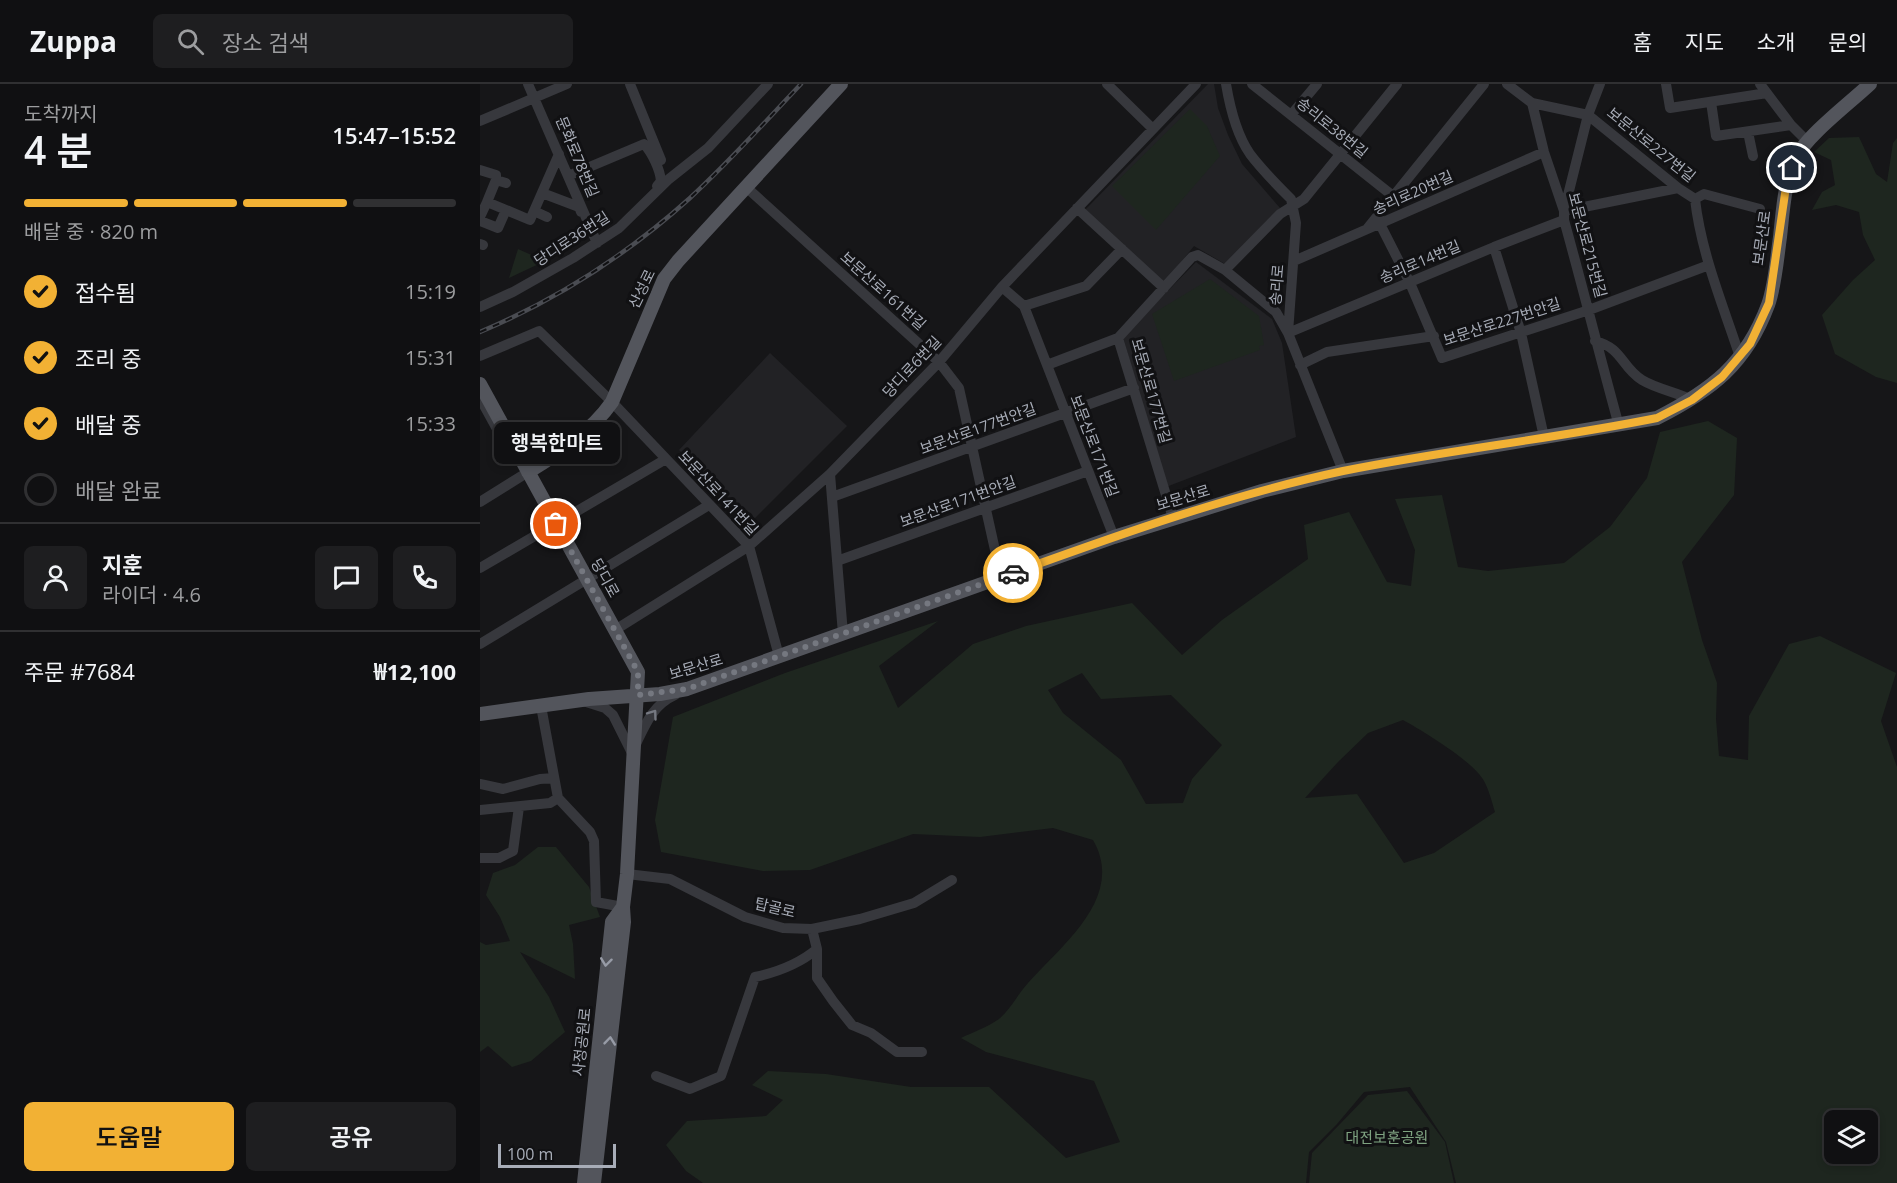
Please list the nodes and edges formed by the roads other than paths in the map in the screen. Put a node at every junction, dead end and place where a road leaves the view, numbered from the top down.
1 (528, 84) edge
2 (567, 84) edge
3 (630, 84) edge
4 (752, 84) edge
5 (768, 84) edge
6 (841, 84) edge
7 (1107, 84) edge
8 (1196, 84) edge
9 (1226, 84) edge
10 (1252, 84) edge
11 (1317, 84) edge
12 (1397, 84) edge
13 (1484, 84) edge
14 (1507, 84) edge
15 (1600, 84) edge
16 (1666, 84) edge
17 (1870, 84) edge
18 (1764, 88) edge
19 (757, 94) junction
20 (534, 98) junction
21 (1711, 102) junction
22 (1532, 103) junction
23 (1291, 115) junction
24 (1588, 115) junction
25 (480, 121) edge
26 (1791, 125) junction
27 (1154, 129) junction
28 (1748, 132) junction
29 (1807, 141) junction
30 (1544, 152) junction
31 (559, 154) junction
32 (1341, 154) junction
33 (1753, 156) dead end
34 (482, 166) edge
35 (568, 176) junction
36 (669, 179) junction
37 (657, 186) dead end
38 (746, 187) junction
39 (1678, 188) junction
40 (542, 193) junction
41 (1393, 196) junction
42 (1695, 199) junction
43 (487, 202) junction
44 (1294, 205) junction
45 (1077, 208) junction
46 (1760, 209) dead end
47 (506, 210) junction
48 (534, 211) junction
49 (1564, 215) junction
50 (547, 217) dead end
51 (480, 219) edge
52 (582, 220) dead end
53 (1380, 224) junction
54 (1367, 230) junction
55 (597, 243) junction
56 (1494, 247) junction
57 (1122, 249) junction
58 (1294, 261) junction
59 (1709, 265) junction
60 (1225, 270) junction
61 (1410, 283) junction
62 (1002, 287) junction
63 (1164, 288) junction
64 (1024, 306) junction
65 (480, 307) edge
66 (1590, 310) junction
67 (1288, 333) junction
68 (1521, 333) junction
69 (1434, 336) junction
70 (1118, 338) junction
71 (1595, 341) junction
72 (480, 356) edge
73 (1740, 357) junction
74 (939, 362) junction
75 (1300, 364) junction
76 (1047, 365) junction
77 (480, 374) edge
78 (480, 384) edge
79 (1134, 388) junction
80 (480, 398) edge
81 (1692, 400) junction
82 (612, 402) junction
83 (1065, 413) junction
84 (485, 419) edge
85 (1619, 426) junction
86 (1544, 437) junction
87 (972, 447) junction
88 (520, 456) junction
89 (666, 459) junction
90 (1088, 471) junction
91 (1343, 471) junction
92 (528, 472) junction
93 (830, 474) junction
94 (832, 497) junction
95 (480, 502) edge
96 (709, 505) junction
97 (986, 508) junction
98 (1173, 518) junction
99 (556, 524) junction
100 (1114, 537) junction
101 (748, 546) junction
102 (837, 561) junction
103 (480, 568) edge
104 (1001, 577) junction
105 (587, 579) junction
106 (615, 630) junction
107 (843, 634) junction
108 (480, 644) edge
109 (779, 656) junction
110 (687, 689) junction
111 (638, 695) junction
112 (580, 700) junction
113 (541, 706) junction
114 (480, 714) edge
115 (633, 753) junction
116 (554, 778) junction
117 (480, 784) edge
118 (558, 798) junction
119 (519, 807) junction
120 (480, 810) edge
121 (480, 859) edge
122 (627, 874) junction
123 (952, 880) dead end
124 (623, 907) junction
125 (812, 929) junction
126 (817, 949) junction
127 (922, 1052) dead end
128 (656, 1076) dead end
129 (584, 1183) edge
130 (594, 1183) edge

1 - 20 street, 문화로78번길
2 - 20 street
3 - 36 street
4 - 19 street
5 - 19 street, 당디로36번길
6 - 38 main road, 산성로
7 - 27 street
8 - 27 street, 당디로6번길
9 - 44 street
10 - 23 street, 송리로38번길
11 - 23 street
12 - 32 street
13 - 41 street
14 - 22 street
15 - 24 street
16 - 21 street
17 - 29 main road, 보문산로
18 - 21 street
18 - 26 street
19 - 36 street, 당디로36번길
20 - 25 street
20 - 31 street, 문화로78번길
21 - 28 street
22 - 24 street, 보문산로227번길
22 - 30 street, 보문산로215번길
23 - 32 street, 송리로38번길
24 - 39 street, 보문산로227번길
24 - 49 street
26 - 28 street
26 - 29 street
27 - 45 street, 당디로6번길
28 - 33 street
29 - 73 main road, 보문산로
30 - 49 street, 보문산로215번길
30 - 53 street, 송리로20번길
31 - 35 street, 문화로78번길
31 - 40 street
32 - 41 street, 송리로38번길
32 - 44 street
34 - 43 street
35 - 37 street
35 - 55 street, 문화로78번길
36 - 55 street, 당디로36번길
38 - 74 street, 보문산로161번길
38 - 82 main road, 산성로
39 - 42 street, 보문산로227번길
39 - 49 street, 송리로14번길
40 - 48 street
40 - 52 street
41 - 54 street
42 - 46 street, 보문산로
42 - 59 street, 보문산로227번길
43 - 47 street
43 - 51 street
44 - 58 street, 송리로
44 - 60 street
45 - 57 street
45 - 62 street, 당디로6번길
47 - 48 street
47 - 51 street
48 - 50 street
49 - 56 street, 송리로14번길
49 - 66 street, 보문산로215번길
53 - 54 street, 송리로20번길
53 - 61 street, 보문산로227번안길
54 - 58 street, 송리로20번길
55 - 65 street, 당디로36번길
56 - 61 street, 송리로14번길
56 - 68 street
57 - 63 street
57 - 64 street
58 - 67 street, 송리로
59 - 66 street, 보문산로227번안길
59 - 73 street, 보문산로227번길
60 - 63 street, 보문산로177번길
60 - 67 street, 보문산로177번길
61 - 67 street, 송리로14번길
61 - 69 street, 보문산로227번안길
62 - 64 street, 보문산로171번길
62 - 74 street, 당디로6번길
63 - 70 street, 보문산로177번길
64 - 76 street, 보문산로171번길
66 - 68 street, 보문산로227번안길
66 - 71 street, 보문산로215번길
67 - 75 street, 송리로
68 - 69 street, 보문산로227번안길
68 - 86 street
69 - 75 street
70 - 76 street
70 - 79 street, 보문산로177번길
71 - 81 street
71 - 85 street, 보문산로215번길
72 - 82 street, 보문산로141번길
73 - 81 main road, 보문산로
74 - 87 street, 보문산로161번길
74 - 93 street, 당디로6번길
75 - 91 street, 송리로
76 - 83 street, 보문산로171번길
77 - 88 street
78 - 88 main road, 당디로
79 - 83 street, 보문산로177번안길
79 - 98 street, 보문산로177번길
80 - 84 street
81 - 85 main road, 보문산로
82 - 89 street, 보문산로141번길
82 - 92 main road, 산성로
83 - 87 street, 보문산로177번안길
83 - 90 street, 보문산로171번길
84 - 88 street
85 - 86 main road, 보문산로
86 - 91 main road, 보문산로
87 - 94 street, 보문산로177번안길
87 - 97 street, 보문산로161번길
88 - 92 main road, 당디로
89 - 96 street, 보문산로141번길
89 - 99 street
90 - 97 street, 보문산로171번안길
90 - 100 street, 보문산로171번길
91 - 98 main road, 보문산로
92 - 95 street, 산성로
92 - 99 main road, 당디로
93 - 94 street
93 - 101 street, 당디로6번길
94 - 102 street
96 - 101 street, 보문산로141번길
96 - 105 street
97 - 102 street, 보문산로171번안길
97 - 104 street, 보문산로161번길
98 - 100 main road, 보문산로
99 - 103 street
99 - 105 main road, 당디로
100 - 104 main road, 보문산로
101 - 106 street, 당디로6번길
101 - 109 street, 보문산로141번길
102 - 107 street
104 - 107 main road, 보문산로
105 - 106 main road, 당디로
105 - 108 street
106 - 111 main road, 당디로
107 - 109 main road, 보문산로
109 - 110 main road, 보문산로
110 - 111 main road, 보문산로
115 -> 110 street
111 - 112 main road, 보문산로
111 - 115 main road, 사정공원로
112 - 113 main road, 보문산로
112 - 115 street
113 - 114 main road, 보문산로
113 - 116 street
115 - 122 main road, 사정공원로
116 - 117 street
116 - 118 street
118 - 119 street
118 - 124 street
119 - 120 street
119 - 121 street
122 - 124 main road, 사정공원로
122 - 125 street, 탑골로
123 - 125 street, 탑골로
124 -> 129 main road, 사정공원로
130 -> 124 main road, 사정공원로
125 - 126 street
126 - 127 street
126 - 128 street

